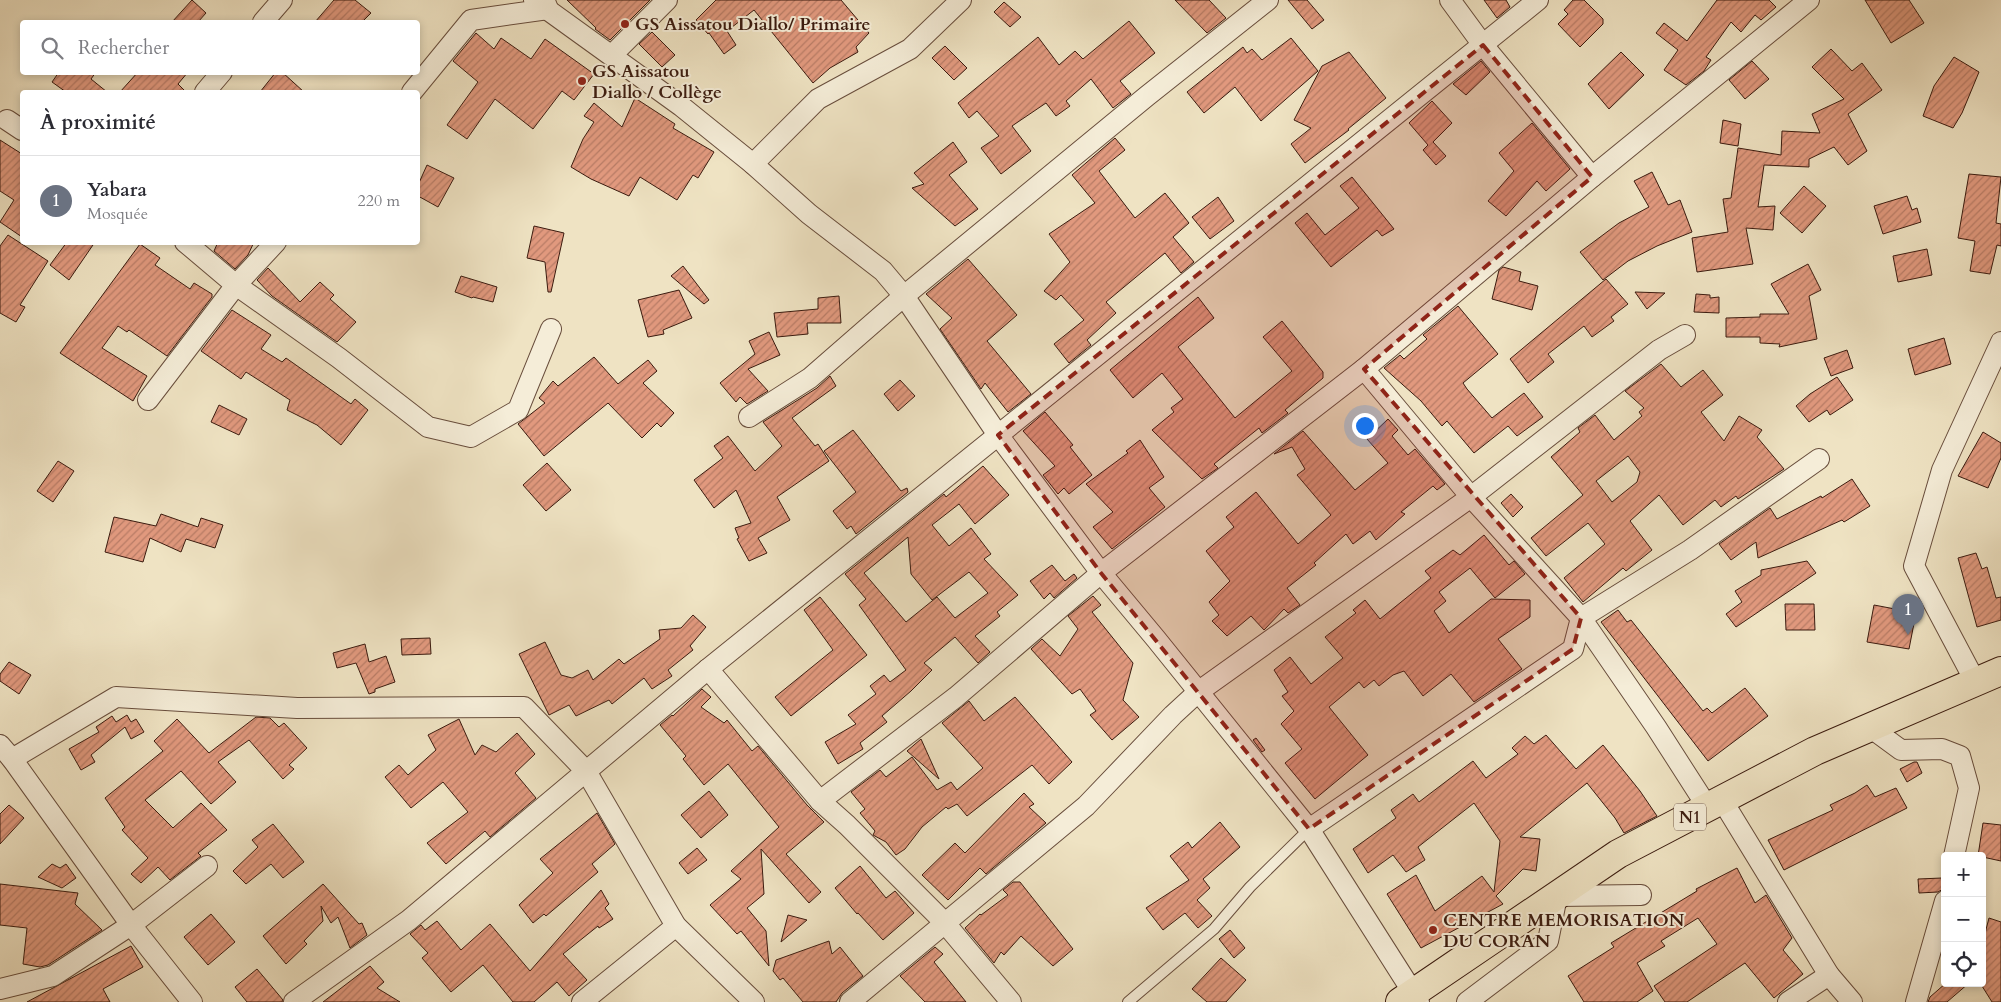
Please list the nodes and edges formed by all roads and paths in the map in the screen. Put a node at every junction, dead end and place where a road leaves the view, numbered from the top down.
1 (282, 0) edge
2 (667, 0) edge
3 (961, 0) edge
4 (1268, 0) edge
5 (1450, 0) edge
6 (1538, 0) edge
7 (1809, 0) edge
8 (542, 3) edge
9 (265, 20) edge
10 (1483, 45) junction
11 (612, 56) junction
12 (219, 75) edge
13 (207, 90) edge
14 (414, 90) edge
15 (753, 164) junction
16 (1592, 177) junction
17 (189, 245) edge
18 (273, 245) edge
19 (236, 285) junction
20 (904, 296) junction
21 (551, 329) dead end
22 (1685, 335) dead end
23 (2001, 342) edge
24 (1364, 369) junction
25 (148, 400) dead end
26 (749, 417) dead end
27 (998, 435) junction
28 (1819, 459) dead end
29 (1471, 497) junction
30 (1101, 573) junction
31 (1581, 618) junction
32 (708, 669) junction
33 (2001, 671) edge
34 (1975, 681) junction
35 (1198, 692) junction
36 (1871, 728) junction
37 (6, 752) edge
38 (586, 771) junction
39 (820, 801) junction
40 (1715, 804) junction
41 (1309, 829) junction
42 (1955, 852) edge
43 (207, 866) dead end
44 (1641, 895) dead end
45 (1557, 896) junction
46 (1941, 915) edge
47 (944, 922) junction
48 (131, 925) junction
49 (676, 926) junction
50 (1828, 975) junction
51 (0, 990) edge
52 (1411, 999) edge
53 (192, 1002) edge
54 (294, 1002) edge
55 (582, 1002) edge
56 (754, 1002) edge
57 (850, 1002) edge
58 (1011, 1002) edge
59 (1128, 1002) edge
60 (1467, 1002) edge
61 (1788, 1002) edge
62 (1852, 1002) edge
63 (1916, 1002) edge

1 - 9 street
2 - 11 street
3 - 15 street
4 - 20 street
5 - 10 street
6 - 10 street
7 - 16 street
8 - 11 street
8 - 14 street
10 - 16 street
10 - 27 street
11 - 15 street
12 - 13 street
15 - 20 street
16 - 24 street
17 - 19 street
18 - 19 street
19 - 21 street
19 - 25 street
20 - 26 street
20 - 27 street
22 - 29 street
23 - 34 street
24 - 29 street
24 - 30 street
27 - 30 street
27 - 32 street
28 - 31 street
29 - 31 street
29 - 35 street
30 - 35 street
30 - 39 street
31 - 40 street
31 - 41 street
32 - 38 street
32 - 39 street
33 - 34 highway, N1
34 - 36 highway, N1
35 - 41 street
35 - 47 street
36 - 40 highway, N1
36 - 42 street
37 - 38 street
37 - 48 street
38 - 49 street
38 - 54 street
39 - 47 street
40 - 45 highway, N1
40 - 50 street
41 - 52 street
41 - 59 lane
43 - 48 street
44 - 45 street
45 - 52 highway, N1
45 - 60 street
46 - 63 street
47 - 57 street
47 - 58 street
48 - 51 street
48 - 53 street
49 - 55 street
49 - 56 street
50 - 61 street
50 - 62 street

